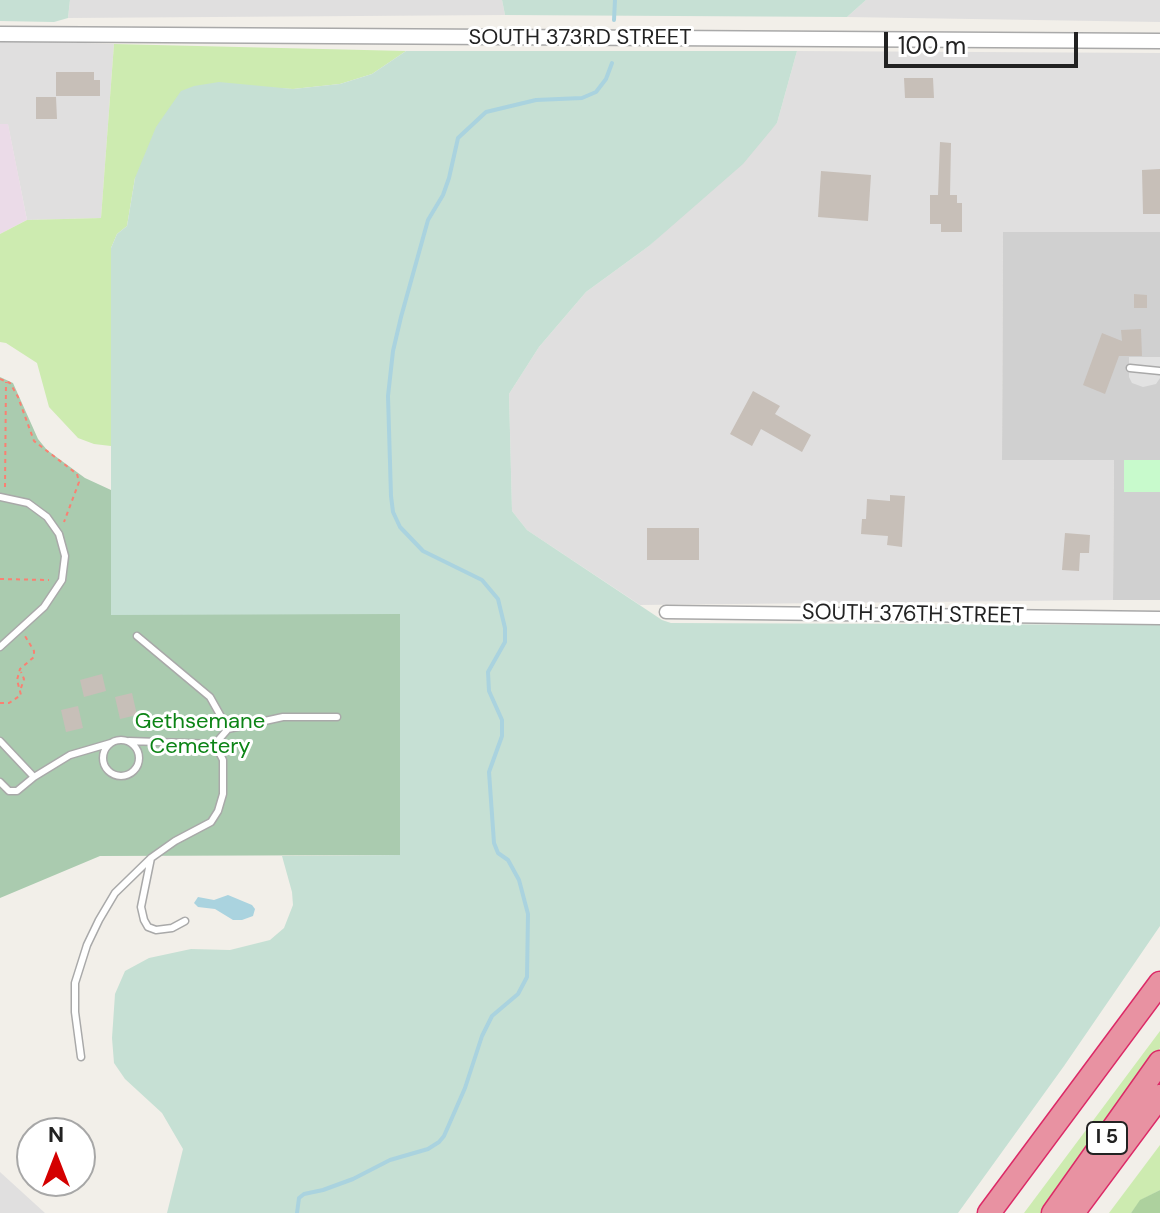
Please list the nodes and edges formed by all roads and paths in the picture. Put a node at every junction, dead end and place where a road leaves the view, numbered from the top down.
1 (0, 34) edge
2 (1160, 41) edge
3 (1130, 368) dead end
4 (1160, 371) edge
5 (0, 379) edge
6 (6, 382) junction
7 (0, 450) edge
8 (6, 452) junction
9 (3, 497) edge
10 (59, 534) junction
11 (0, 579) edge
12 (62, 580) junction
13 (666, 612) dead end
14 (1160, 618) edge
15 (19, 629) junction
16 (137, 636) dead end
17 (0, 647) edge
18 (20, 669) junction
19 (21, 689) junction
20 (0, 703) edge
21 (337, 717) dead end
22 (228, 729) junction
23 (0, 741) edge
24 (129, 741) junction
25 (111, 743) junction
26 (215, 744) junction
27 (34, 777) junction
28 (0, 782) edge
29 (151, 858) junction
30 (185, 921) dead end
31 (1160, 983) edge
32 (1160, 1004) edge
33 (81, 1057) dead end
34 (1160, 1062) edge
35 (1160, 1096) edge
36 (1073, 1100) junction
37 (989, 1213) edge
38 (1053, 1213) edge
39 (1073, 1213) edge

1 - 2 street, SOUTH 373RD STREET
3 - 4 lane
5 - 6 path
6 - 8 path
6 - 10 path
7 - 8 path
8 - 9 path
9 - 10 lane
10 - 12 lane
11 - 12 path
12 - 15 lane
13 - 14 street, SOUTH 376TH STREET
15 - 17 lane
15 - 18 path
16 - 22 lane
18 - 19 path
18 - 19 path
19 - 20 path
21 - 22 lane
22 - 26 lane
23 - 27 lane
24 - 25 lane
24 - 25 lane
24 - 26 lane
25 - 27 lane
26 - 29 lane
27 - 28 lane
29 - 30 lane
29 - 33 lane
31 - 36 highway, I 5
32 - 36 highway, I 5
34 - 38 highway, I 5
35 - 39 highway, I 5
36 - 37 highway, I 5

